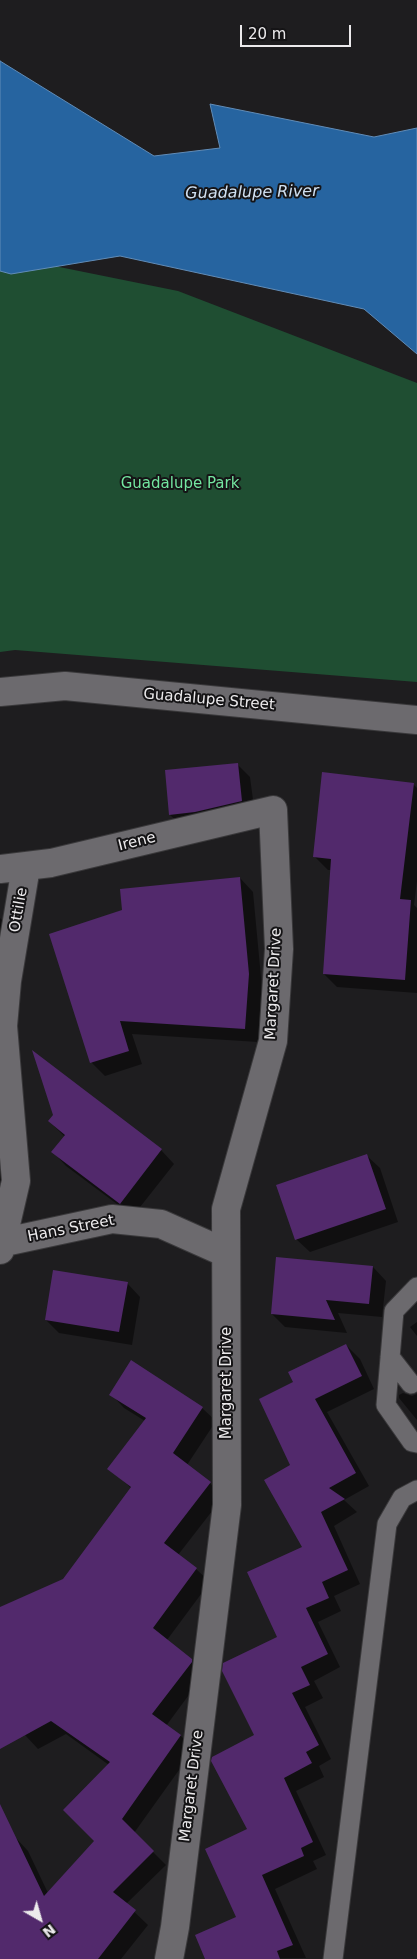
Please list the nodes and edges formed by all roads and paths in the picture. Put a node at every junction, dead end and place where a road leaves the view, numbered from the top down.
1 (0, 692) edge
2 (417, 720) edge
3 (273, 810) joint
4 (13, 868) edge
5 (1, 1245) edge
6 (226, 1253) junction
7 (417, 1287) edge
8 (390, 1357) junction
9 (411, 1384) dead end
10 (417, 1443) edge
11 (417, 1490) edge
12 (169, 1959) edge
13 (333, 1959) edge

1 - 2 street, Guadalupe Street
3 - 4 street, Irene
3 - 6 street, Margaret Drive
4 - 5 street, Ottilie
5 - 6 street, Hans Street
6 - 12 street, Margaret Drive
7 - 8 lane
8 - 9 lane
8 - 10 lane
11 - 13 lane

